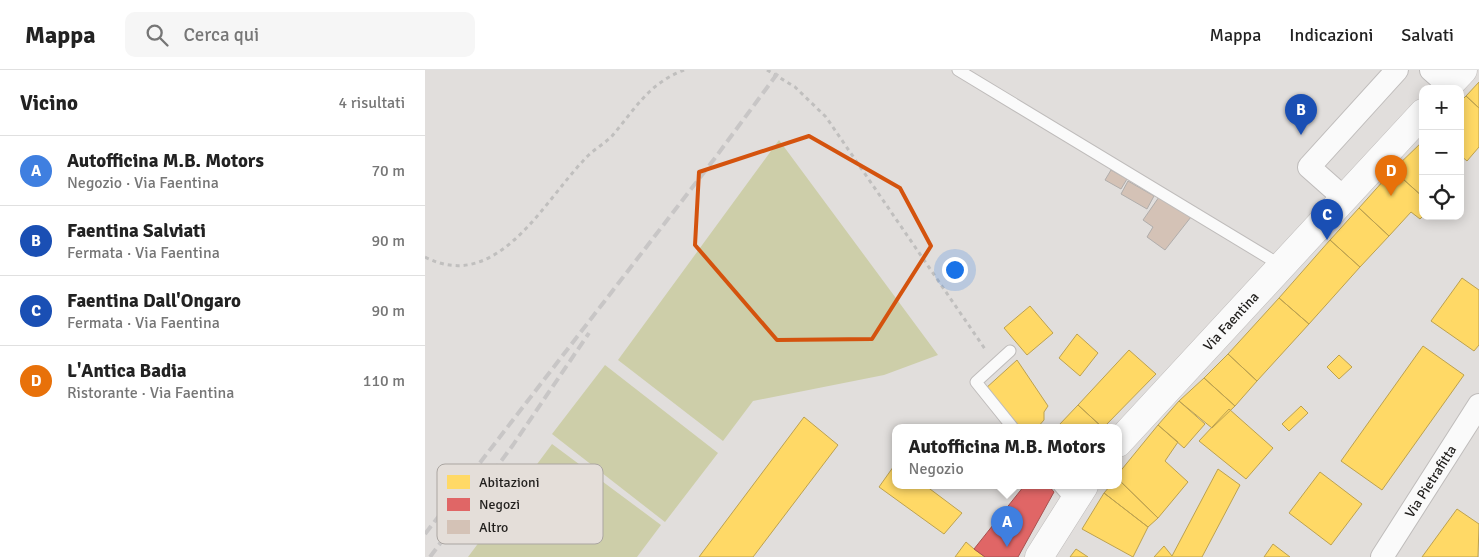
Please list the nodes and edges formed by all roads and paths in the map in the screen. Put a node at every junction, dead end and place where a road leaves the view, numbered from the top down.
1 (683, 70) edge
2 (767, 70) edge
3 (959, 70) edge
4 (1397, 70) edge
5 (1419, 117) edge
6 (1344, 198) junction
7 (425, 257) edge
8 (1283, 266) junction
9 (1010, 350) dead end
10 (995, 364) junction
11 (1479, 405) edge
12 (1010, 424) edge
13 (1122, 439) edge
14 (1072, 491) edge
15 (1039, 557) edge
16 (1382, 557) edge

1 - 7 path
2 - 10 path
3 - 8 lane
4 - 6 street
5 - 6 street, Via Faentina
6 - 8 street, Via Faentina
8 - 13 street, Via Faentina
9 - 10 lane
10 - 12 lane
11 - 16 street, Via Pietrafitta
14 - 15 street

